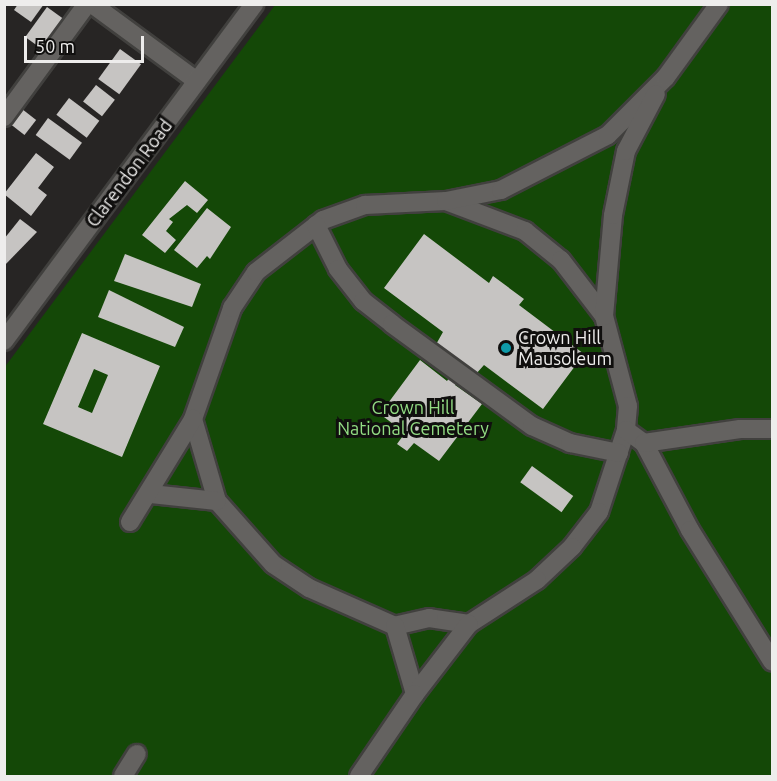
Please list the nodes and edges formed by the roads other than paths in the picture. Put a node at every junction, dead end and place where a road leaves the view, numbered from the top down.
1 (87, 4) edge
2 (92, 4) edge
3 (254, 4) edge
4 (719, 4) edge
5 (666, 77) junction
6 (197, 81) junction
7 (4, 117) edge
8 (446, 201) junction
9 (316, 225) junction
10 (604, 316) junction
11 (5, 338) edge
12 (193, 419) junction
13 (772, 429) edge
14 (626, 430) junction
15 (644, 443) junction
16 (619, 453) junction
17 (151, 494) junction
18 (217, 501) junction
19 (130, 522) dead end
20 (469, 624) junction
21 (395, 626) junction
22 (772, 661) edge
23 (415, 694) junction
24 (137, 754) dead end
25 (129, 775) edge
26 (359, 777) edge

1 - 7 street
2 - 6 street
3 - 6 street, Clarendon Road
4 - 5 street
5 - 8 street
5 - 10 street
6 - 11 street, Clarendon Road
8 - 9 street
8 - 10 street
9 - 12 street
9 - 16 street
10 - 14 street
12 - 17 street
12 - 18 street
13 - 15 street
14 - 15 street
14 - 16 street
15 - 22 street
16 - 20 street
17 - 18 street
17 - 19 street
18 - 21 street
20 - 21 street
20 - 23 street
21 - 23 street
23 - 26 street
24 - 25 street

